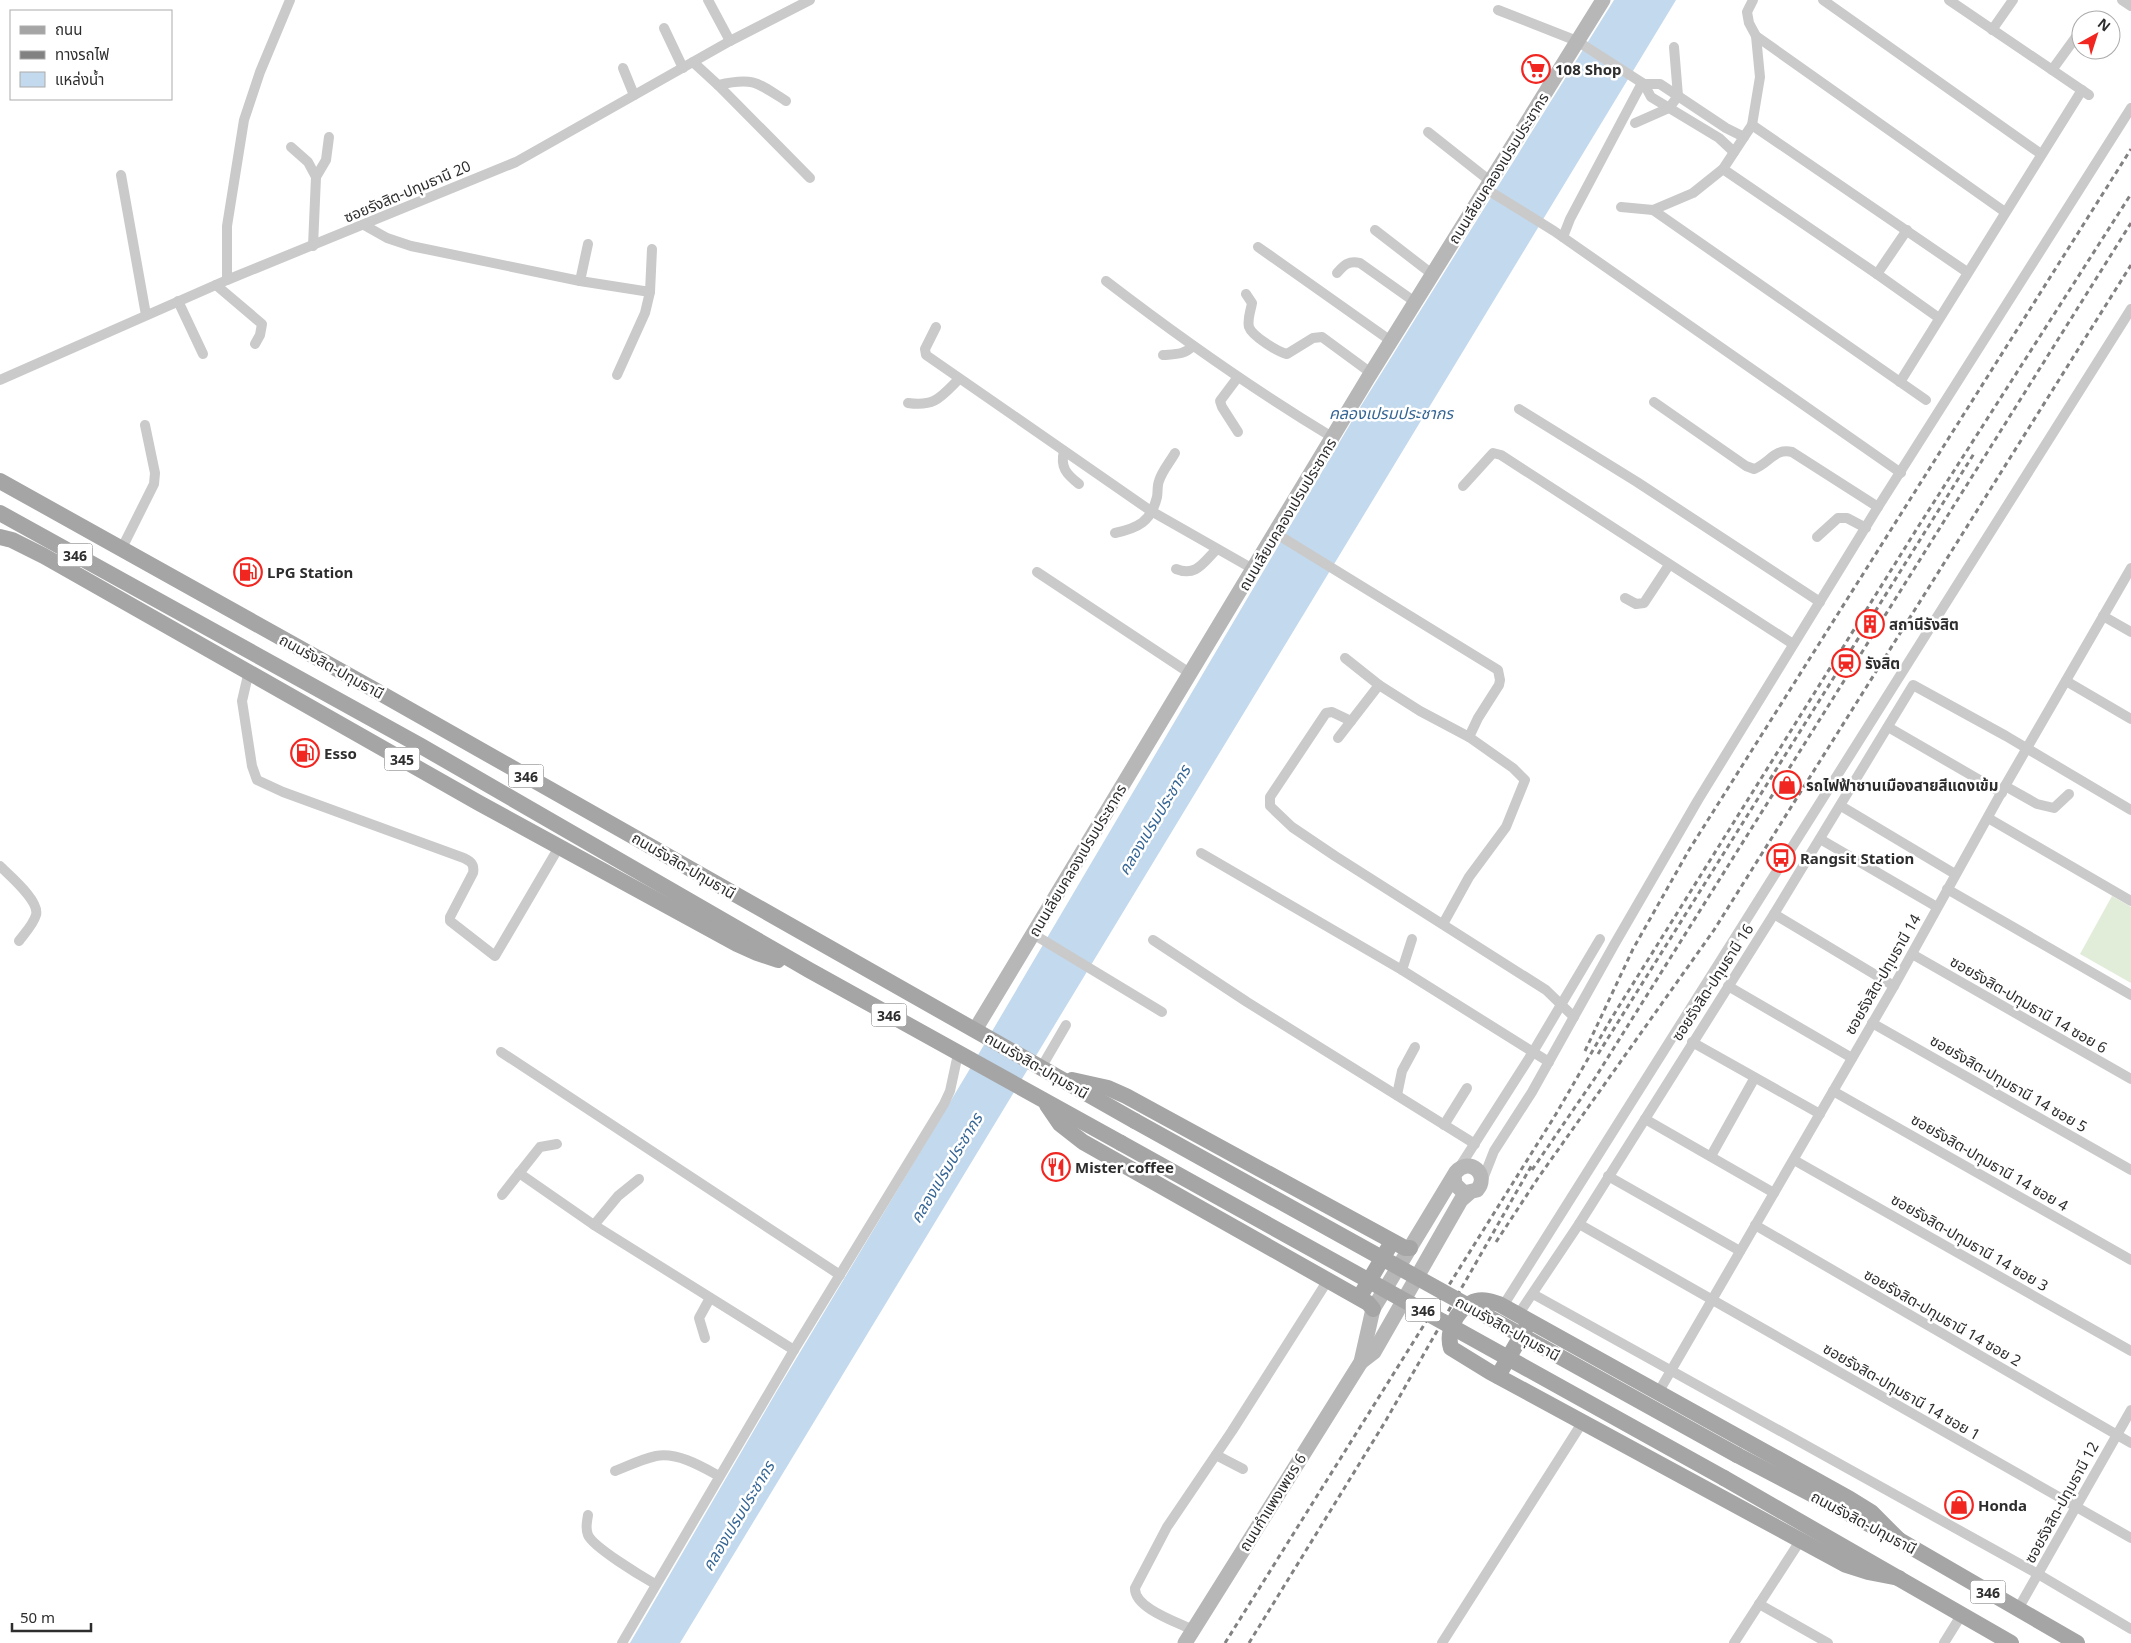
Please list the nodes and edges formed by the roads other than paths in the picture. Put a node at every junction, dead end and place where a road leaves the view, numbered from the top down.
1 (290, 0) edge
2 (708, 0) edge
3 (810, 0) edge
4 (1602, 0) edge
5 (1754, 0) edge
6 (1823, 0) edge
7 (1949, 0) edge
8 (2013, 0) edge
9 (2122, 0) edge
10 (2131, 6) edge
11 (1498, 10) dead end
12 (664, 28) dead end
13 (1992, 30) junction
14 (1756, 36) junction
15 (730, 41) junction
16 (1580, 44) junction
17 (2071, 44) edge
18 (1674, 47) dead end
19 (693, 62) junction
20 (623, 68) dead end
21 (683, 68) junction
22 (2052, 70) junction
23 (1642, 83) junction
24 (718, 86) junction
25 (634, 95) junction
26 (1678, 96) junction
27 (786, 101) dead end
28 (1668, 108) junction
29 (2131, 108) edge
30 (1635, 123) dead end
31 (1752, 125) junction
32 (1428, 132) dead end
33 (329, 137) dead end
34 (1744, 138) junction
35 (291, 147) dead end
36 (1734, 152) junction
37 (2042, 154) junction
38 (1723, 169) junction
39 (121, 175) dead end
40 (316, 177) junction
41 (810, 178) dead end
42 (1489, 187) junction
43 (1621, 207) dead end
44 (1653, 210) junction
45 (2005, 212) junction
46 (364, 225) junction
47 (1375, 230) dead end
48 (1907, 230) junction
49 (1563, 237) junction
50 (588, 244) dead end
51 (313, 246) junction
52 (1258, 247) dead end
53 (652, 249) dead end
54 (1967, 272) junction
55 (1337, 274) dead end
56 (1432, 274) junction
57 (1877, 274) junction
58 (227, 280) junction
59 (580, 280) junction
60 (1106, 281) dead end
61 (216, 285) junction
62 (650, 292) junction
63 (1246, 294) dead end
64 (178, 301) junction
65 (1415, 302) junction
66 (2131, 309) edge
67 (146, 315) junction
68 (1939, 318) junction
69 (936, 327) dead end
70 (1391, 341) junction
71 (255, 344) dead end
72 (1193, 346) junction
73 (203, 354) dead end
74 (1163, 354) dead end
75 (1371, 373) junction
76 (617, 375) dead end
77 (1238, 377) junction
78 (959, 379) junction
79 (0, 380) edge
80 (1900, 382) junction
81 (1926, 400) dead end
82 (1654, 402) dead end
83 (908, 403) dead end
84 (1518, 409) dead end
85 (145, 425) dead end
86 (1238, 432) dead end
87 (1332, 437) junction
88 (1064, 451) junction
89 (1174, 453) dead end
90 (1900, 473) junction
91 (0, 481) edge
92 (1079, 484) dead end
93 (1463, 486) dead end
94 (0, 491) edge
95 (1878, 507) junction
96 (1151, 511) junction
97 (0, 513) edge
98 (68, 518) junction
99 (1866, 528) junction
100 (1115, 533) dead end
101 (1277, 534) junction
102 (0, 537) edge
103 (1817, 537) dead end
104 (122, 548) junction
105 (1216, 550) junction
106 (1669, 565) junction
107 (2131, 568) edge
108 (1176, 569) dead end
109 (1253, 569) junction
110 (1037, 572) dead end
111 (1625, 598) dead end
112 (1820, 602) junction
113 (2103, 616) junction
114 (2131, 632) edge
115 (1793, 644) junction
116 (1345, 658) dead end
117 (249, 671) junction
118 (1190, 674) junction
119 (2066, 681) junction
120 (1379, 685) junction
121 (2131, 719) edge
122 (1351, 721) junction
123 (1888, 727) junction
124 (1469, 737) junction
125 (1338, 738) dead end
126 (2027, 749) junction
127 (2004, 789) junction
128 (2069, 794) dead end
129 (1841, 806) junction
130 (2131, 810) edge
131 (1988, 818) junction
132 (1820, 838) junction
133 (559, 847) junction
134 (1201, 854) dead end
135 (0, 866) edge
136 (1955, 874) junction
137 (1947, 889) junction
138 (2131, 901) edge
139 (1937, 907) junction
140 (1774, 914) junction
141 (1443, 924) junction
142 (1035, 935) junction
143 (1412, 939) dead end
144 (1600, 939) dead end
145 (1153, 940) dead end
146 (19, 941) dead end
147 (1912, 954) junction
148 (809, 970) junction
149 (1402, 970) junction
150 (1728, 986) junction
151 (1894, 986) junction
152 (2131, 995) edge
153 (1561, 1005) junction
154 (1162, 1012) dead end
155 (1574, 1017) junction
156 (1872, 1023) junction
157 (1066, 1025) dead end
158 (980, 1033) junction
159 (1692, 1042) junction
160 (1416, 1047) dead end
161 (501, 1052) dead end
162 (1533, 1052) junction
163 (964, 1057) junction
164 (1852, 1058) junction
165 (1549, 1062) junction
166 (1044, 1070) junction
167 (1754, 1078) junction
168 (2131, 1079) edge
169 (1467, 1088) dead end
170 (1833, 1091) junction
171 (1397, 1095) junction
172 (1044, 1102) junction
173 (1820, 1114) junction
174 (1645, 1119) junction
175 (1444, 1125) junction
176 (557, 1144) dead end
177 (1475, 1144) junction
178 (1494, 1151) junction
179 (1711, 1156) junction
180 (1794, 1160) junction
181 (1462, 1170) junction
182 (2131, 1170) edge
183 (519, 1173) junction
184 (1608, 1176) junction
185 (639, 1179) dead end
186 (1481, 1184) junction
187 (1469, 1193) junction
188 (1774, 1193) junction
189 (502, 1195) dead end
190 (1579, 1224) junction
191 (594, 1225) junction
192 (1755, 1226) junction
193 (1392, 1241) junction
194 (1410, 1248) junction
195 (1740, 1250) junction
196 (2131, 1260) edge
197 (840, 1275) junction
198 (1328, 1280) junction
199 (1533, 1294) junction
200 (710, 1298) junction
201 (1359, 1298) junction
202 (1712, 1301) junction
203 (1503, 1306) junction
204 (1373, 1309) junction
205 (1524, 1319) junction
206 (705, 1338) dead end
207 (794, 1350) junction
208 (2131, 1351) edge
209 (1361, 1362) junction
210 (1671, 1371) junction
211 (1498, 1376) junction
212 (1658, 1393) junction
213 (2131, 1410) edge
214 (1582, 1423) junction
215 (2116, 1435) junction
216 (2131, 1443) edge
217 (1216, 1455) junction
218 (1243, 1470) dead end
219 (615, 1471) dead end
220 (719, 1476) junction
221 (2077, 1507) junction
222 (588, 1515) dead end
223 (2131, 1538) edge
224 (1899, 1540) junction
225 (1800, 1541) junction
226 (2038, 1574) junction
227 (1899, 1578) junction
228 (655, 1584) junction
229 (1759, 1604) junction
230 (2018, 1609) junction
231 (1962, 1614) junction
232 (2131, 1629) edge
233 (1193, 1630) junction
234 (622, 1643) edge
235 (1185, 1643) edge
236 (1442, 1643) edge
237 (1734, 1643) edge
238 (1828, 1643) edge
239 (1944, 1643) edge
240 (2011, 1643) edge
241 (2077, 1643) edge

1 - 58 street
2 - 15 street
3 - 15 street, ซอยรังสิต-ปทุมธานี 20
4 - 16 street, ถนนเลียบคลองเปรมประชากร
5 - 14 street
6 - 37 street
7 - 13 street
8 - 13 street
9 - 10 street
11 - 16 street
12 - 21 street
13 - 22 street
14 - 31 street
14 - 45 street
15 - 19 street, ซอยรังสิต-ปทุมธานี 20
16 - 23 street
16 - 42 street, ถนนเลียบคลองเปรมประชากร
17 - 22 street
18 - 26 street
19 - 21 street, ซอยรังสิต-ปทุมธานี 20
19 - 24 street
20 - 25 street
21 - 25 street, ซอยรังสิต-ปทุมธานี 20
22 - 37 street
23 - 26 street
23 - 28 street
23 - 49 street
24 - 27 street
24 - 41 street
25 - 46 street, ซอยรังสิต-ปทุมธานี 20
26 - 28 street
26 - 34 street
28 - 30 street
28 - 36 street
29 - 90 street
31 - 34 street
31 - 48 street
32 - 42 street
33 - 40 street
34 - 36 street
35 - 40 street
36 - 38 street
37 - 45 street
38 - 44 street
38 - 57 street
39 - 67 street
40 - 51 street
42 - 49 street
42 - 56 street, ถนนเลียบคลองเปรมประชากร
43 - 44 street
44 - 80 street
45 - 54 street
46 - 51 street, ซอยรังสิต-ปทุมธานี 20
46 - 59 street
47 - 56 street
48 - 54 street
48 - 57 street
49 - 90 street
50 - 59 street
51 - 58 street, ซอยรังสิต-ปทุมธานี 20
52 - 70 street
53 - 62 street
54 - 68 street
55 - 65 street
56 - 65 street, ถนนเลียบคลองเปรมประชากร
57 - 68 street
58 - 61 street, ซอยรังสิต-ปทุมธานี 20
59 - 62 street
60 - 72 street
61 - 64 street, ซอยรังสิต-ปทุมธานี 20
61 - 71 street
62 - 76 street
63 - 75 street
64 - 67 street, ซอยรังสิต-ปทุมธานี 20
64 - 73 street
65 - 70 street, ถนนเลียบคลองเปรมประชากร
66 - 203 street
67 - 79 street, ซอยรังสิต-ปทุมธานี 20
68 - 80 street
69 - 78 street
70 - 75 street, ถนนเลียบคลองเปรมประชากร
72 - 74 street
72 - 77 street
75 - 87 street, ถนนเลียบคลองเปรมประชากร
77 - 86 street
77 - 87 street
78 - 83 street
78 - 88 street
80 - 81 street
82 - 95 street
84 - 112 street
85 - 104 street
87 - 101 street, ถนนเลียบคลองเปรมประชากร
88 - 92 street
88 - 96 street
89 - 96 street
90 - 95 street
91 - 98 main road, ถนนรังสิต-ปทุมธานี / 346
93 - 106 street
94 - 98 main road
95 - 99 street
96 - 100 street
96 - 105 street
97 - 148 main road, ถนนรังสิต-ปทุมธานี / 346
98 - 104 main road, ถนนรังสิต-ปทุมธานี / 346
99 - 103 street
99 - 112 street
101 - 109 street, ถนนเลียบคลองเปรมประชากร
101 - 124 street
102 - 117 main road, 345
104 - 158 main road, ถนนรังสิต-ปทุมธานี / 346
105 - 108 street
105 - 109 street
106 - 111 street
106 - 115 street
107 - 113 street, ซอยรังสิต-ปทุมธานี 14
109 - 118 street, ถนนเลียบคลองเปรมประชากร
110 - 118 street
112 - 115 street
113 - 114 street
113 - 119 street, ซอยรังสิต-ปทุมธานี 14
115 - 155 street
116 - 120 street
117 - 133 main road, 345
117 - 133 street
118 - 142 street, ถนนเลียบคลองเปรมประชากร
119 - 121 street
119 - 126 street, ซอยรังสิต-ปทุมธานี 14
120 - 122 street
120 - 124 street
122 - 125 street
122 - 141 street
123 - 126 street, ซอยรังสิต-ปทุมธานี 16
123 - 127 street
123 - 129 street, ซอยรังสิต-ปทุมธานี 16
124 - 141 street
126 - 127 street, ซอยรังสิต-ปทุมธานี 14
126 - 130 street
127 - 128 street
127 - 131 street, ซอยรังสิต-ปทุมธานี 14
129 - 132 street, ซอยรังสิต-ปทุมธานี 16
129 - 136 street
131 - 136 street, ซอยรังสิต-ปทุมธานี 14
131 - 138 street
132 - 139 street
132 - 140 street, ซอยรังสิต-ปทุมธานี 16
133 - 148 main road, 345
134 - 149 street
135 - 146 street
136 - 137 street, ซอยรังสิต-ปทุมธานี 14
137 - 139 street, ซอยรังสิต-ปทุมธานี 14
137 - 152 street
139 - 147 street, ซอยรังสิต-ปทุมธานี 14
140 - 150 street, ซอยรังสิต-ปทุมธานี 16
140 - 151 street
141 - 153 street
142 - 154 street
142 - 158 street, ถนนเลียบคลองเปรมประชากร
143 - 149 street
144 - 153 street
145 - 171 street
147 - 151 street, ซอยรังสิต-ปทุมธานี 14
147 - 168 street, ซอยรังสิต-ปทุมธานี 14 ซอย 6
148 - 163 main road, ถนนรังสิต-ปทุมธานี / 346
149 - 162 street
150 - 159 street, ซอยรังสิต-ปทุมธานี 16
150 - 164 street
151 - 156 street, ซอยรังสิต-ปทุมธานี 14
153 - 155 street
153 - 162 street
155 - 165 street
156 - 164 street, ซอยรังสิต-ปทุมธานี 14
156 - 182 street, ซอยรังสิต-ปทุมธานี 14 ซอย 5
157 - 166 street
158 - 166 main road, ถนนรังสิต-ปทุมธานี / 346
159 - 167 street
159 - 174 street, ซอยรังสิต-ปทุมธานี 16
160 - 171 street
161 - 197 street
162 - 165 street
162 - 177 street
163 - 172 main road, ถนนรังสิต-ปทุมธานี / 346
163 - 197 street
164 - 170 street, ซอยรังสิต-ปทุมธานี 14
165 - 178 street
166 - 193 main road
166 - 224 main road, ถนนรังสิต-ปทุมธานี / 346, bridge
167 - 173 street
167 - 179 street
169 - 175 street
170 - 173 street, ซอยรังสิต-ปทุมธานี 14
170 - 196 street, ซอยรังสิต-ปทุมธานี 14 ซอย 4
171 - 175 street
172 - 198 main road
172 - 227 main road, ถนนรังสิต-ปทุมธานี / 346, bridge
173 - 180 street, ซอยรังสิต-ปทุมธานี 14
174 - 179 street
174 - 184 street, ซอยรังสิต-ปทุมธานี 16
175 - 177 street
176 - 183 street
177 - 181 street
178 - 181 street
178 - 186 street
179 - 188 street
180 - 188 street, ซอยรังสิต-ปทุมธานี 14
180 - 208 street, ซอยรังสิต-ปทุมธานี 14 ซอย 3
181 - 186 street
181 - 187 street
181 - 194 street, ถนนกำแพงเพชร 6
183 - 189 street
183 - 191 street
184 - 190 street, ซอยรังสิต-ปทุมธานี 16
184 - 195 street
185 - 191 street
186 - 187 street
187 - 209 street, ถนนกำแพงเพชร 6
188 - 192 street, ซอยรังสิต-ปทุมธานี 14
190 - 199 street, ซอยรังสิต-ปทุมธานี 16
190 - 202 street, ซอยรังสิต-ปทุมธานี 14 ซอย 1
191 - 200 street
192 - 195 street, ซอยรังสิต-ปทุมธานี 14
192 - 215 street, ซอยรังสิต-ปทุมธานี 14 ซอย 2
193 - 194 main road
193 - 201 main road
194 - 204 street, ถนนกำแพงเพชร 6
195 - 202 street, ซอยรังสิต-ปทุมธานี 14
197 - 207 street
198 - 201 main road
198 - 217 street
199 - 205 street, ซอยรังสิต-ปทุมธานี 16
199 - 210 street
200 - 206 street
200 - 207 street
201 - 204 main road
202 - 210 street, ซอยรังสิต-ปทุมธานี 14
202 - 221 street, ซอยรังสิต-ปทุมธานี 14 ซอย 1
203 - 205 main road
203 - 211 main road
204 - 209 street, ถนนกำแพงเพชร 6
205 - 211 main road
205 - 212 main road
207 - 220 street
209 - 233 street, ถนนกำแพงเพชร 6
210 - 212 street, ซอยรังสิต-ปทุมธานี 14
210 - 226 street
211 - 214 main road
212 - 224 main road
213 - 215 street, ซอยรังสิต-ปทุมธานี 12
214 - 225 main road
214 - 236 street
215 - 216 street, ซอยรังสิต-ปทุมธานี 14 ซอย 2
215 - 221 street, ซอยรังสิต-ปทุมธานี 12
217 - 218 street
217 - 233 street
219 - 220 street
220 - 228 street
221 - 223 street, ซอยรังสิต-ปทุมธานี 14 ซอย 1
221 - 226 street, ซอยรังสิต-ปทุมธานี 12
222 - 228 street
224 - 230 main road, ถนนรังสิต-ปทุมธานี / 346
225 - 227 main road
225 - 229 street
226 - 230 street, ซอยรังสิต-ปทุมธานี 12
226 - 232 street
227 - 231 main road, ถนนรังสิต-ปทุมธานี / 346
228 - 234 street
229 - 237 street
229 - 238 street
230 - 241 main road, ถนนรังสิต-ปทุมธานี / 346
231 - 239 street
231 - 240 main road, ถนนรังสิต-ปทุมธานี / 346
233 - 235 street, ถนนกำแพงเพชร 6

